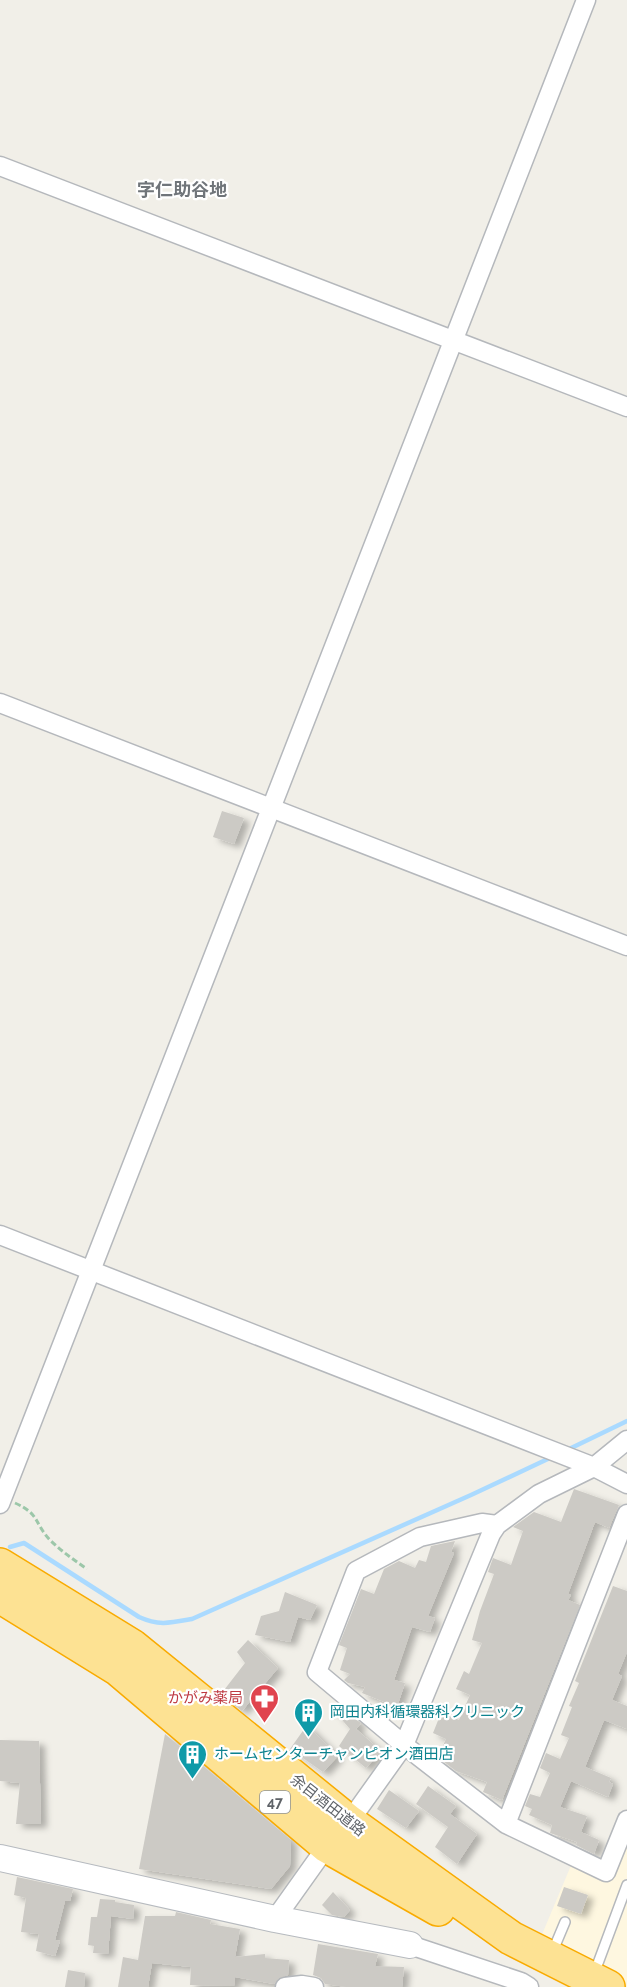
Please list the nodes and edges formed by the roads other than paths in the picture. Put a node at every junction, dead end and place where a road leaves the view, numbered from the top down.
1 (586, 0) edge
2 (0, 166) edge
3 (454, 340) junction
4 (627, 407) edge
5 (0, 703) edge
6 (271, 807) junction
7 (627, 946) edge
8 (0, 1235) edge
9 (91, 1271) junction
10 (627, 1440) edge
11 (594, 1467) junction
12 (627, 1484) edge
13 (1, 1501) edge
14 (627, 1514) edge
15 (497, 1525) junction
16 (0, 1565) edge
17 (0, 1596) edge
18 (404, 1745) junction
19 (627, 1820) edge
20 (349, 1822) junction
21 (506, 1824) junction
22 (327, 1846) junction
23 (0, 1858) edge
24 (627, 1885) edge
25 (275, 1919) junction
26 (565, 1922) dead end
27 (410, 1945) joint
28 (550, 1958) junction
29 (588, 1984) edge
30 (285, 1987) edge
31 (314, 1987) edge
32 (529, 1987) edge

1 - 3 street
2 - 3 street
3 - 4 street
3 - 6 street
5 - 6 street
6 - 7 street
6 - 9 street
8 - 9 street
9 - 11 street
9 - 13 street
10 - 11 street
11 - 12 street
11 - 15 street
14 - 21 street
15 - 18 street
15 - 18 street
16 - 20 highway, 余目酒田道路 / 47
17 - 22 highway, 余目酒田道路 / 47
18 - 20 street
18 - 21 street
19 - 21 street
20 - 28 highway, 余目酒田道路 / 47
22 - 25 street
22 - 29 highway, 余目酒田道路 / 47
23 - 25 street
24 - 29 lane
25 - 27 street
26 - 28 lane
27 - 32 street
28 - 29 highway, 余目酒田道路 / 47
30 - 31 street

